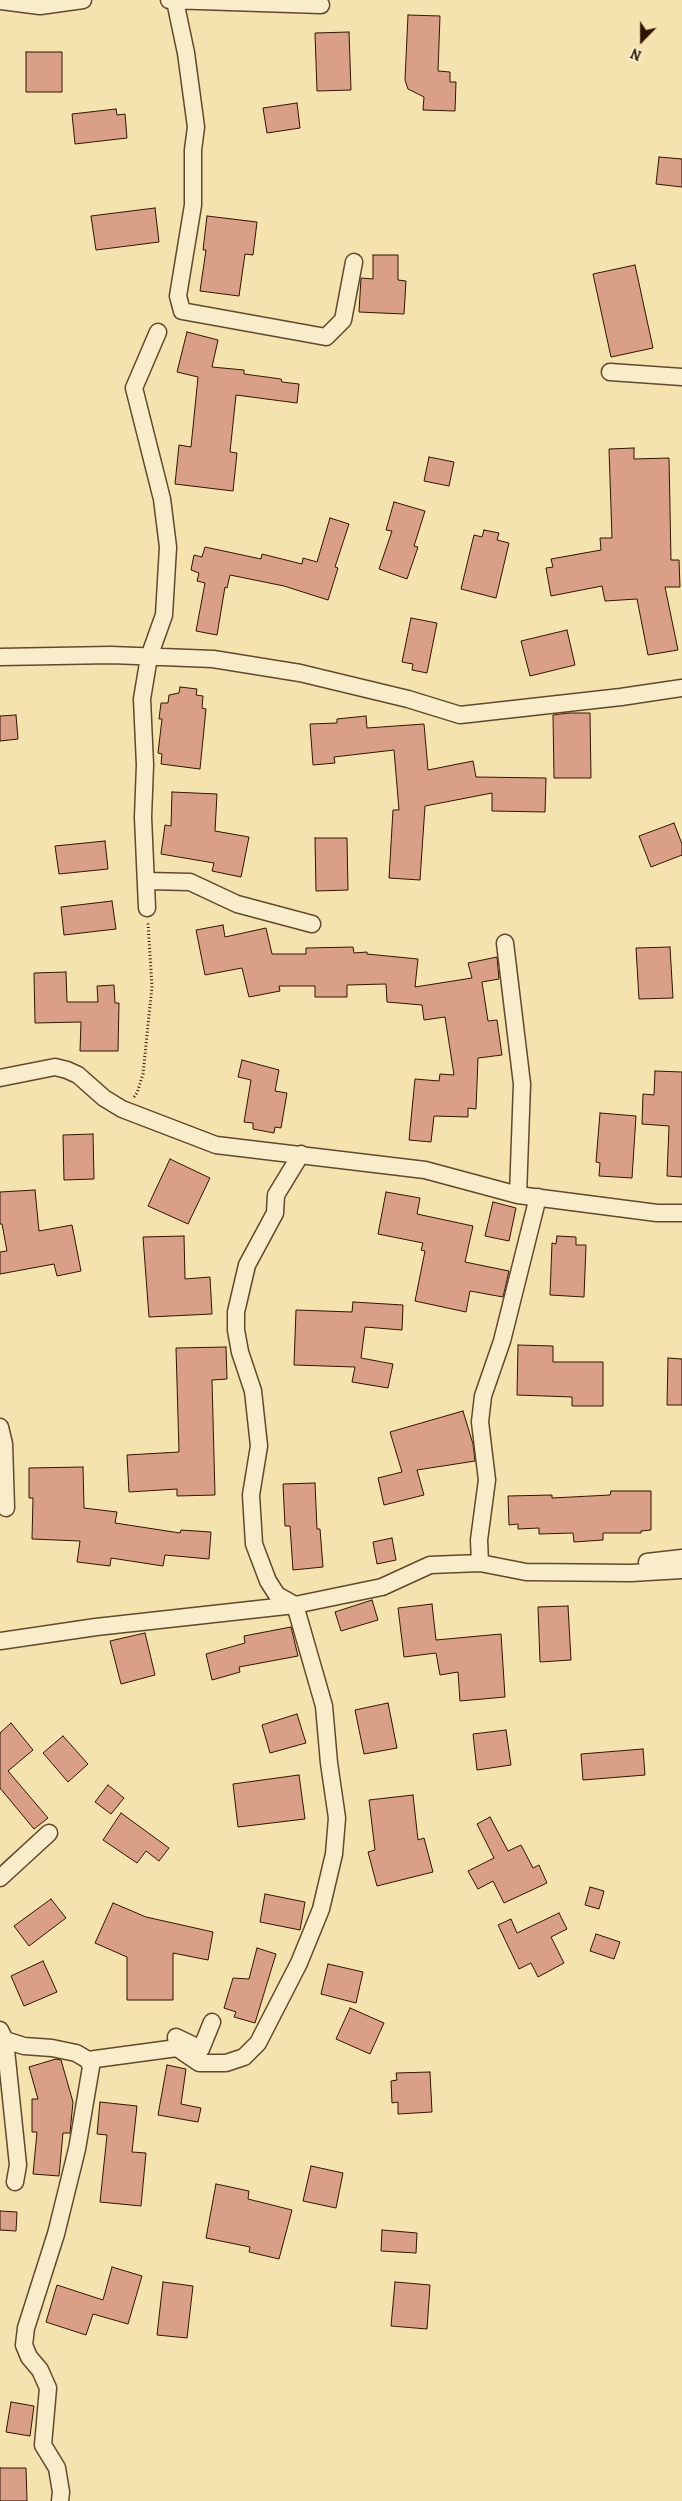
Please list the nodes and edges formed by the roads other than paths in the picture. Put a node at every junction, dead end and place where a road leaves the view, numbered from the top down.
1 (84, 0) edge
2 (0, 1) edge
3 (172, 1) edge
4 (321, 5) dead end
5 (354, 262) dead end
6 (158, 332) dead end
7 (610, 372) dead end
8 (682, 377) edge
9 (0, 657) edge
10 (149, 657) junction
11 (682, 688) edge
12 (147, 881) junction
13 (147, 908) road end
14 (312, 924) dead end
15 (505, 943) dead end
16 (0, 1078) edge
17 (301, 1154) junction
18 (518, 1195) junction
19 (538, 1197) junction
20 (682, 1213) edge
21 (0, 1427) edge
22 (2, 1444) edge
23 (6, 1508) dead end
24 (682, 1558) edge
25 (645, 1562) dead end
26 (480, 1563) junction
27 (682, 1570) edge
28 (295, 1605) junction
29 (0, 1641) edge
30 (49, 1834) dead end
31 (0, 1878) edge
32 (212, 2022) dead end
33 (3, 2035) edge
34 (178, 2048) junction
35 (88, 2060) junction
36 (15, 2182) dead end
37 (60, 2501) edge

1 - 2 street
3 - 4 street
3 - 5 street
6 - 10 street
7 - 8 street
9 - 10 street
10 - 11 street
10 - 12 street
12 - 13 street
12 - 14 street
15 - 18 street
16 - 17 street
17 - 18 street
17 - 28 street
18 - 19 street
19 - 20 street
19 - 26 street
21 - 22 street
22 - 23 street
24 - 25 street
26 - 27 street
26 - 28 street
28 - 29 street
28 - 34 street
30 - 31 street
32 - 34 street
33 - 35 street
33 - 36 street
34 - 35 street
35 - 37 street

